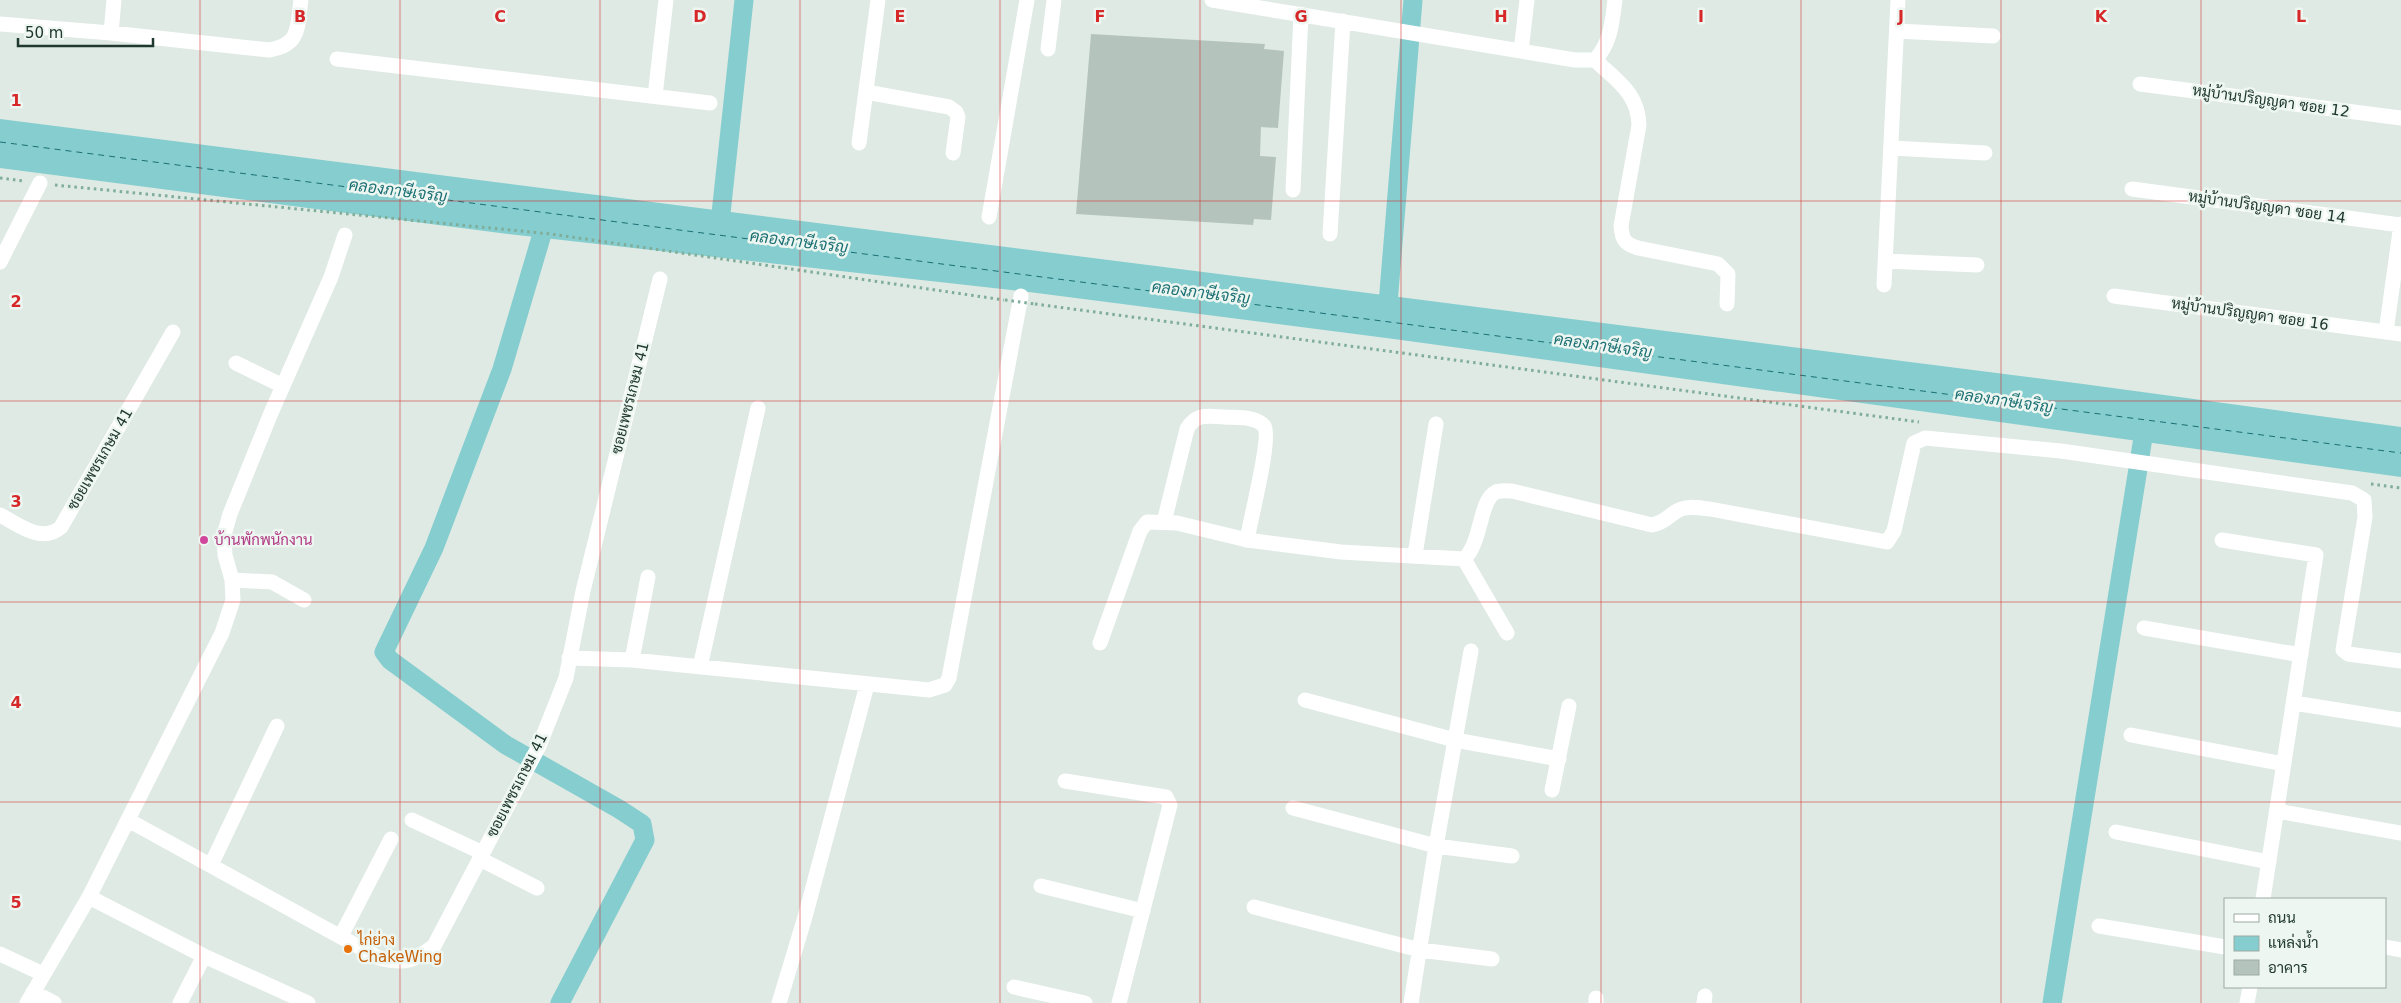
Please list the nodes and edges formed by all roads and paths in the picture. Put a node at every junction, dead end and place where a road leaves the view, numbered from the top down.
1 (114, 0) edge
2 (301, 0) edge
3 (666, 0) edge
4 (878, 0) edge
5 (1027, 0) edge
6 (1054, 0) edge
7 (1212, 0) edge
8 (1527, 0) edge
9 (1615, 0) edge
10 (1898, 0) edge
11 (1231, 2) edge
12 (1302, 14) junction
13 (1343, 21) junction
14 (0, 24) edge
15 (1897, 31) junction
16 (111, 33) junction
17 (1992, 36) dead end
18 (1048, 48) dead end
19 (1521, 51) junction
20 (337, 59) dead end
21 (1595, 60) junction
22 (2140, 84) dead end
23 (866, 92) junction
24 (655, 96) junction
25 (710, 103) dead end
26 (2401, 118) edge
27 (860, 143) dead end
28 (1891, 148) junction
29 (953, 153) dead end
30 (1985, 153) dead end
31 (0, 178) edge
32 (40, 183) junction
33 (2132, 189) dead end
34 (1294, 190) dead end
35 (989, 217) dead end
36 (2401, 224) edge
37 (1330, 234) dead end
38 (345, 235) dead end
39 (5, 240) edge
40 (1885, 261) junction
41 (0, 262) edge
42 (1977, 265) dead end
43 (660, 279) dead end
44 (1884, 285) dead end
45 (1021, 296) dead end
46 (2114, 296) dead end
47 (1727, 304) dead end
48 (173, 332) dead end
49 (2394, 333) edge
50 (236, 363) dead end
51 (283, 386) junction
52 (758, 408) dead end
53 (1922, 422) dead end
54 (1436, 424) dead end
55 (2361, 483) dead end
56 (2401, 488) edge
57 (0, 515) edge
58 (1164, 522) junction
59 (1247, 540) junction
60 (2222, 540) dead end
61 (1415, 554) junction
62 (1464, 558) junction
63 (648, 577) dead end
64 (232, 580) junction
65 (304, 600) dead end
66 (2144, 628) dead end
67 (1507, 633) dead end
68 (1100, 643) dead end
69 (1471, 651) dead end
70 (2301, 655) junction
71 (569, 658) junction
72 (632, 660) junction
73 (2401, 661) edge
74 (700, 666) junction
75 (867, 686) junction
76 (1305, 700) dead end
77 (2294, 703) junction
78 (1569, 706) dead end
79 (2401, 720) edge
80 (277, 726) dead end
81 (2131, 735) dead end
82 (1455, 740) junction
83 (1559, 759) junction
84 (2284, 764) junction
85 (1065, 781) dead end
86 (1552, 790) dead end
87 (1293, 808) dead end
88 (2277, 811) junction
89 (128, 820) junction
90 (412, 820) dead end
91 (2116, 832) dead end
92 (2401, 833) edge
93 (391, 840) dead end
94 (1436, 846) junction
95 (481, 856) junction
96 (1512, 856) dead end
97 (2269, 862) junction
98 (211, 865) junction
99 (1041, 886) dead end
100 (537, 888) dead end
101 (90, 897) junction
102 (2263, 898) edge
103 (1254, 907) dead end
104 (1143, 911) junction
105 (2099, 926) dead end
106 (341, 936) junction
107 (2224, 947) edge
108 (2386, 947) edge
109 (1420, 950) junction
110 (2401, 950) edge
111 (0, 954) edge
112 (204, 956) junction
113 (1492, 960) dead end
114 (43, 974) junction
115 (1014, 987) dead end
116 (2250, 988) edge
117 (30, 997) edge
118 (284, 998) edge
119 (54, 1003) edge
120 (180, 1003) edge
121 (308, 1003) edge
122 (779, 1003) edge
123 (1085, 1003) edge
124 (1119, 1003) edge
125 (1411, 1003) edge
126 (2247, 1003) edge

1 - 16 street
2 - 16 street
3 - 24 street
4 - 23 street
5 - 35 street
6 - 18 street
7 - 11 street
8 - 19 street
9 - 21 street
10 - 15 street
11 - 12 street
12 - 13 street
12 - 34 street
13 - 19 street
13 - 37 street
14 - 16 street
15 - 17 street
15 - 28 street
19 - 21 street
20 - 24 street
21 - 47 street
22 - 26 street, หมู่บ้านปริญญดา ซอย 12
23 - 27 street
23 - 29 street
24 - 25 street
28 - 30 street
28 - 40 street
31 - 32 path
32 - 39 street
32 - 53 path, bridge
33 - 36 street, หมู่บ้านปริญญดา ซอย 14
36 - 49 street
38 - 51 street
39 - 41 street
40 - 42 street
40 - 44 street
43 - 71 street, ซอยเพชรเกษม 41
45 - 75 street
46 - 49 street, หมู่บ้านปริญญดา ซอย 16
48 - 57 street, ซอยเพชรเกษม 41
50 - 51 street
51 - 64 street
52 - 74 street
54 - 61 street
55 - 56 path
58 - 59 street
58 - 59 street
58 - 68 street
59 - 61 street
60 - 70 street
61 - 62 street
62 - 67 street
62 - 73 street
63 - 72 street
64 - 65 street
64 - 89 street
66 - 70 street
69 - 82 street
70 - 77 street
71 - 72 street
71 - 95 street, ซอยเพชรเกษม 41
72 - 74 street
74 - 75 street
75 - 122 street
76 - 82 street
77 - 79 street
77 - 84 street
78 - 83 street
80 - 98 street
81 - 84 street
82 - 83 street
82 - 94 street
83 - 86 street
84 - 88 street
85 - 104 street
87 - 94 street
88 - 92 street
88 - 97 street
89 - 98 street, ซอยเพชรเกษม 41
89 - 101 street
90 - 95 street
91 - 97 street
93 - 106 street
94 - 96 street
94 - 109 street
95 - 100 street
95 - 106 street, ซอยเพชรเกษม 41
97 - 102 street
98 - 106 street, ซอยเพชรเกษม 41
99 - 104 street
101 - 112 street
101 - 114 street
103 - 109 street
104 - 124 street
105 - 107 street
108 - 110 street
109 - 113 street
109 - 125 street
111 - 114 street
112 - 118 street
112 - 120 street
114 - 117 street
115 - 123 street
116 - 126 street
117 - 119 street
118 - 121 street

